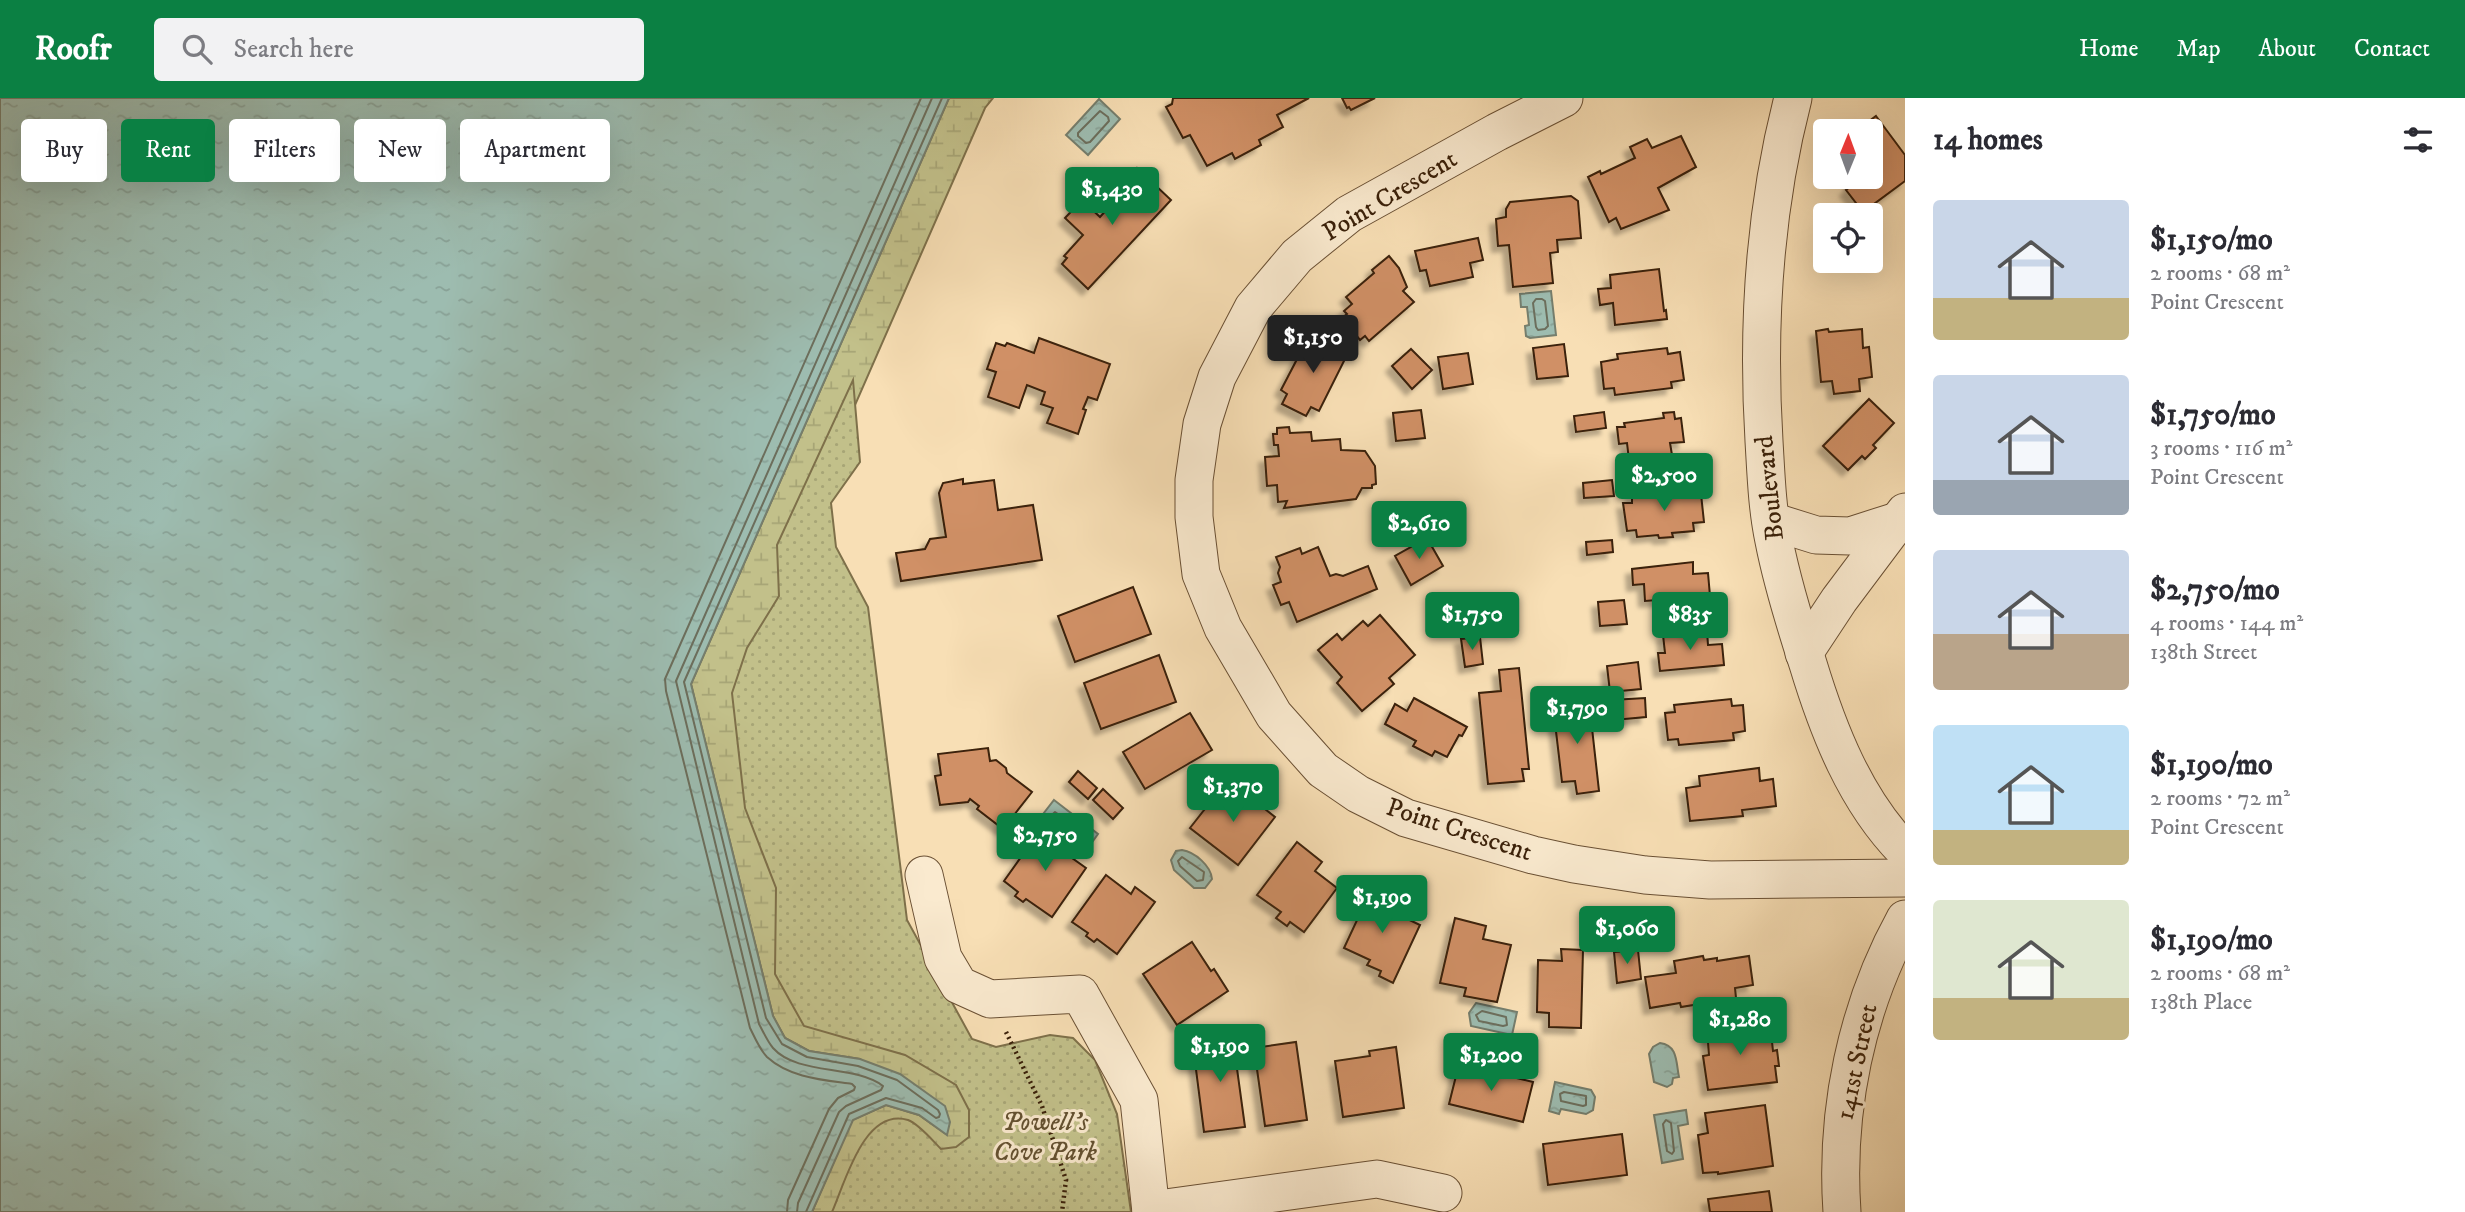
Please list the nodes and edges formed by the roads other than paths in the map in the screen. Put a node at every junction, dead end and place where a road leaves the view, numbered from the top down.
1 (1564, 98) edge
2 (1793, 98) edge
3 (1901, 516) edge
4 (1771, 521) junction
5 (1804, 653) junction
6 (1905, 851) edge
7 (924, 875) dead end
8 (1905, 878) edge
9 (1905, 919) edge
10 (1443, 1193) dead end
11 (1151, 1211) edge
12 (1842, 1212) edge

1 - 8 street, Point Crescent
2 - 4 street, Boulevard
3 - 4 street
3 - 5 street
4 - 5 street, Boulevard
5 - 6 street, Boulevard
7 - 11 street
9 - 12 street, 141st Street
10 - 11 street

